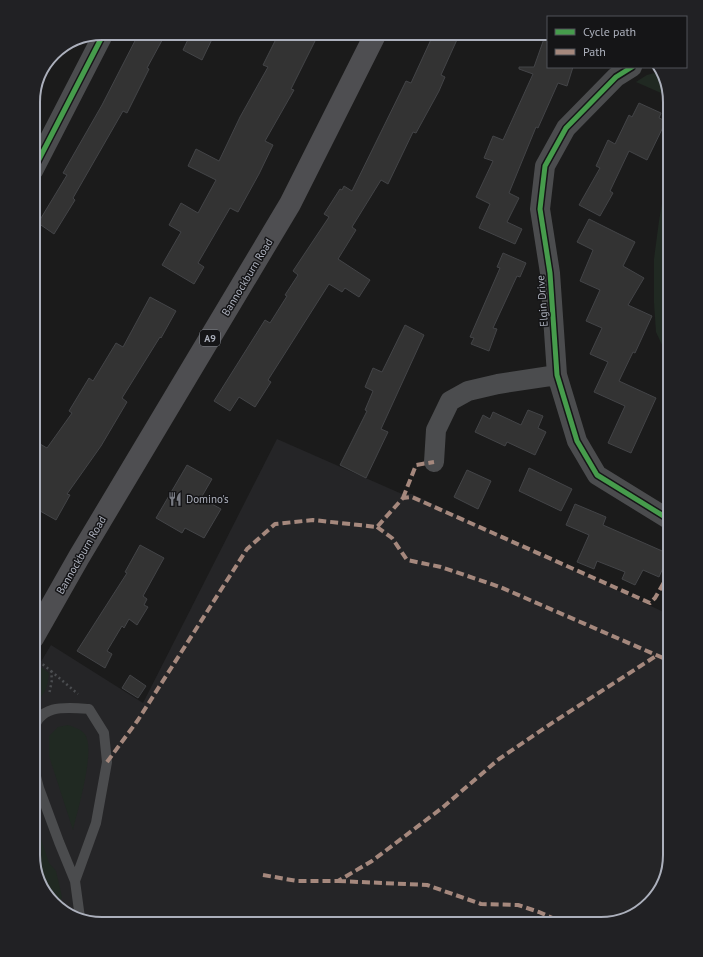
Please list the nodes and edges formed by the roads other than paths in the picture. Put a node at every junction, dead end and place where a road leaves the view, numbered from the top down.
1 (100, 40) edge
2 (372, 40) edge
3 (630, 68) edge
4 (40, 158) edge
5 (557, 376) junction
6 (434, 462) dead end
7 (663, 516) edge
8 (40, 626) edge
9 (40, 718) edge
10 (40, 791) edge
11 (75, 881) junction
12 (79, 913) edge

1 - 4 street
2 - 8 main road, Bannockburn Road / A9
3 - 5 street, Elgin Drive
5 - 6 street
5 - 7 street, Elgin Drive
9 - 11 lane
10 - 11 lane
11 - 12 lane

